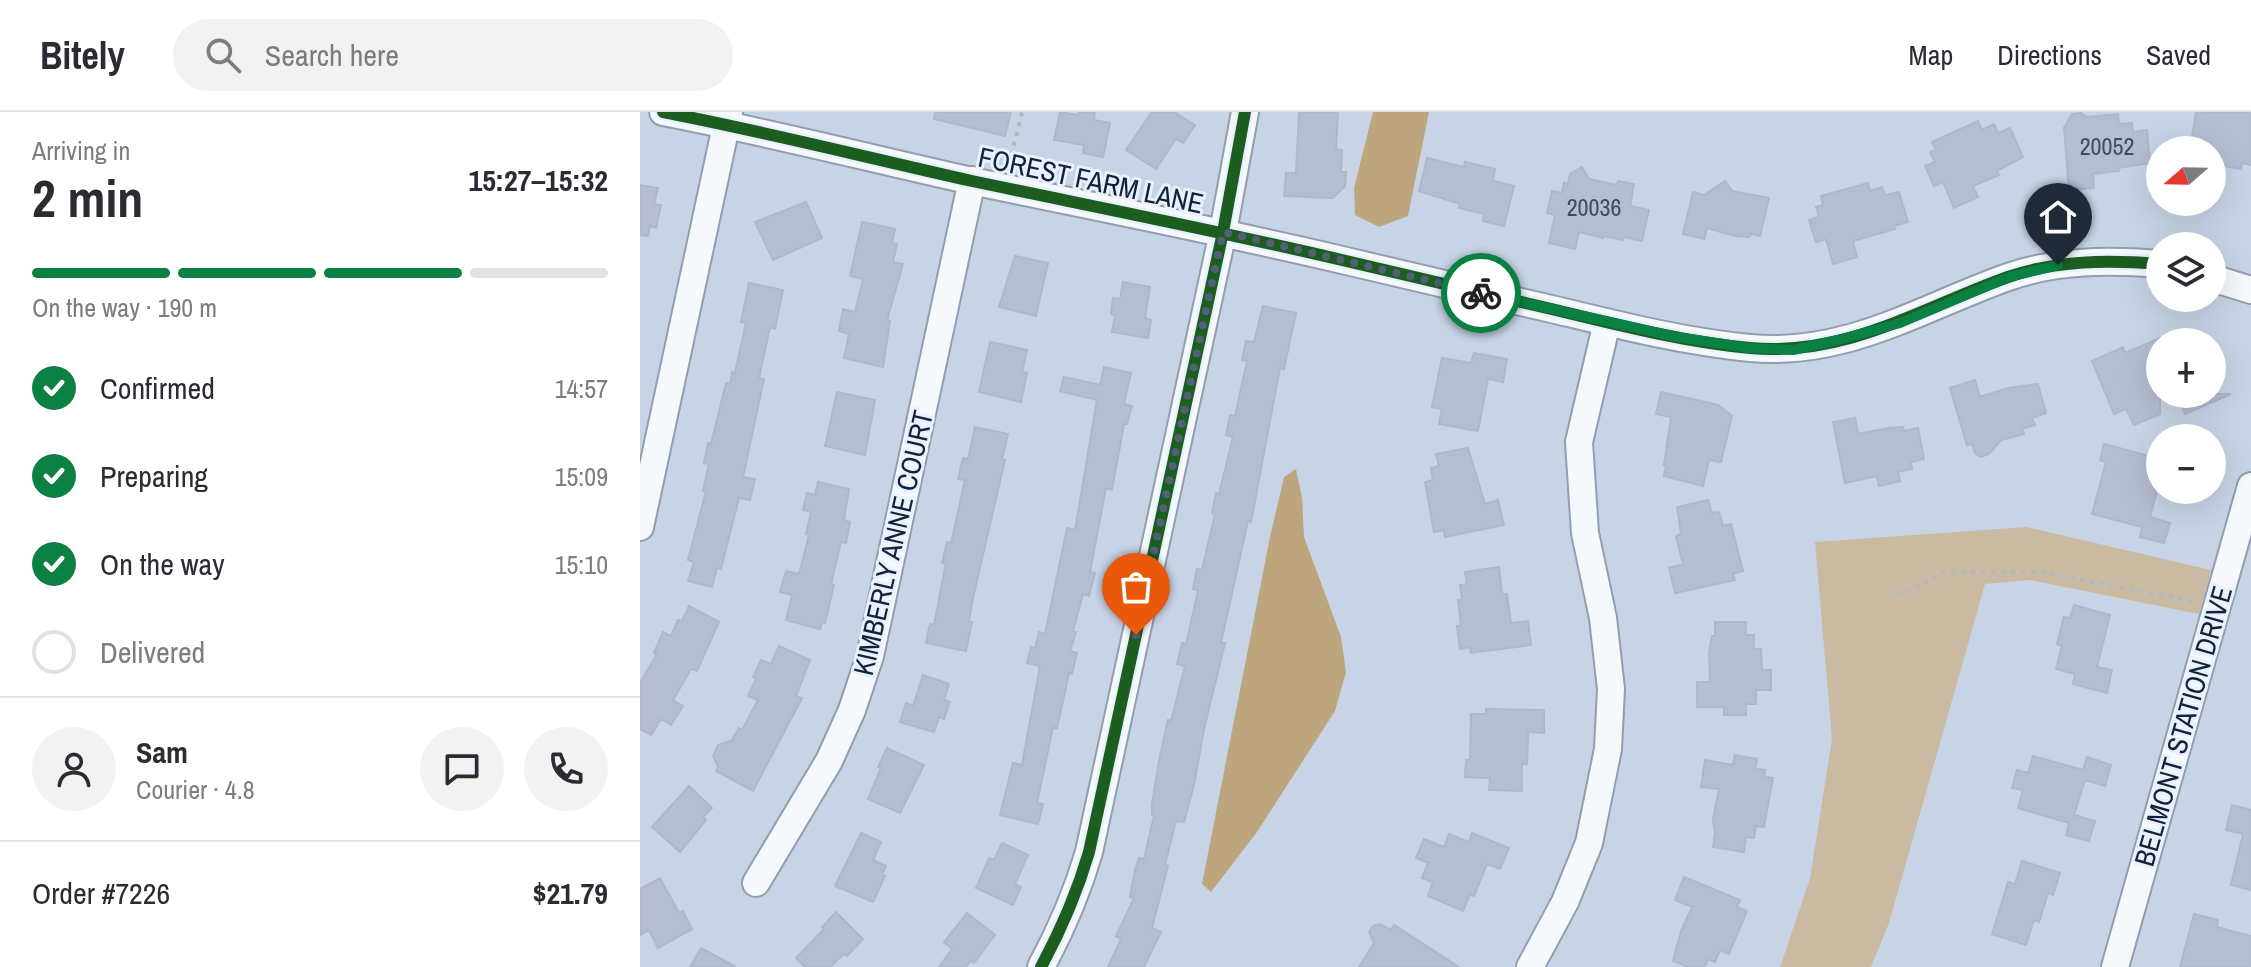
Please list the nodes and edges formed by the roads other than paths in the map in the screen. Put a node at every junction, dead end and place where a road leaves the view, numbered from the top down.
1 (663, 112) edge
2 (1245, 112) edge
3 (728, 118) edge
4 (972, 180) junction
5 (1223, 232) junction
6 (2146, 263) edge
7 (2226, 282) edge
8 (2251, 290) edge
9 (1607, 322) junction
10 (2251, 486) edge
11 (640, 527) edge
12 (756, 883) dead end
13 (1041, 967) edge
14 (1530, 967) edge
15 (2115, 967) edge

1 - 3 street, FOREST FARM LANE
2 - 5 street
3 - 4 street, FOREST FARM LANE
3 - 11 street
4 - 5 street, FOREST FARM LANE
4 - 12 street, KIMBERLY ANNE COURT
5 - 9 street, FOREST FARM LANE
5 - 13 street
6 - 9 street, FOREST FARM LANE
7 - 8 street
9 - 14 street
10 - 15 street, BELMONT STATION DRIVE

